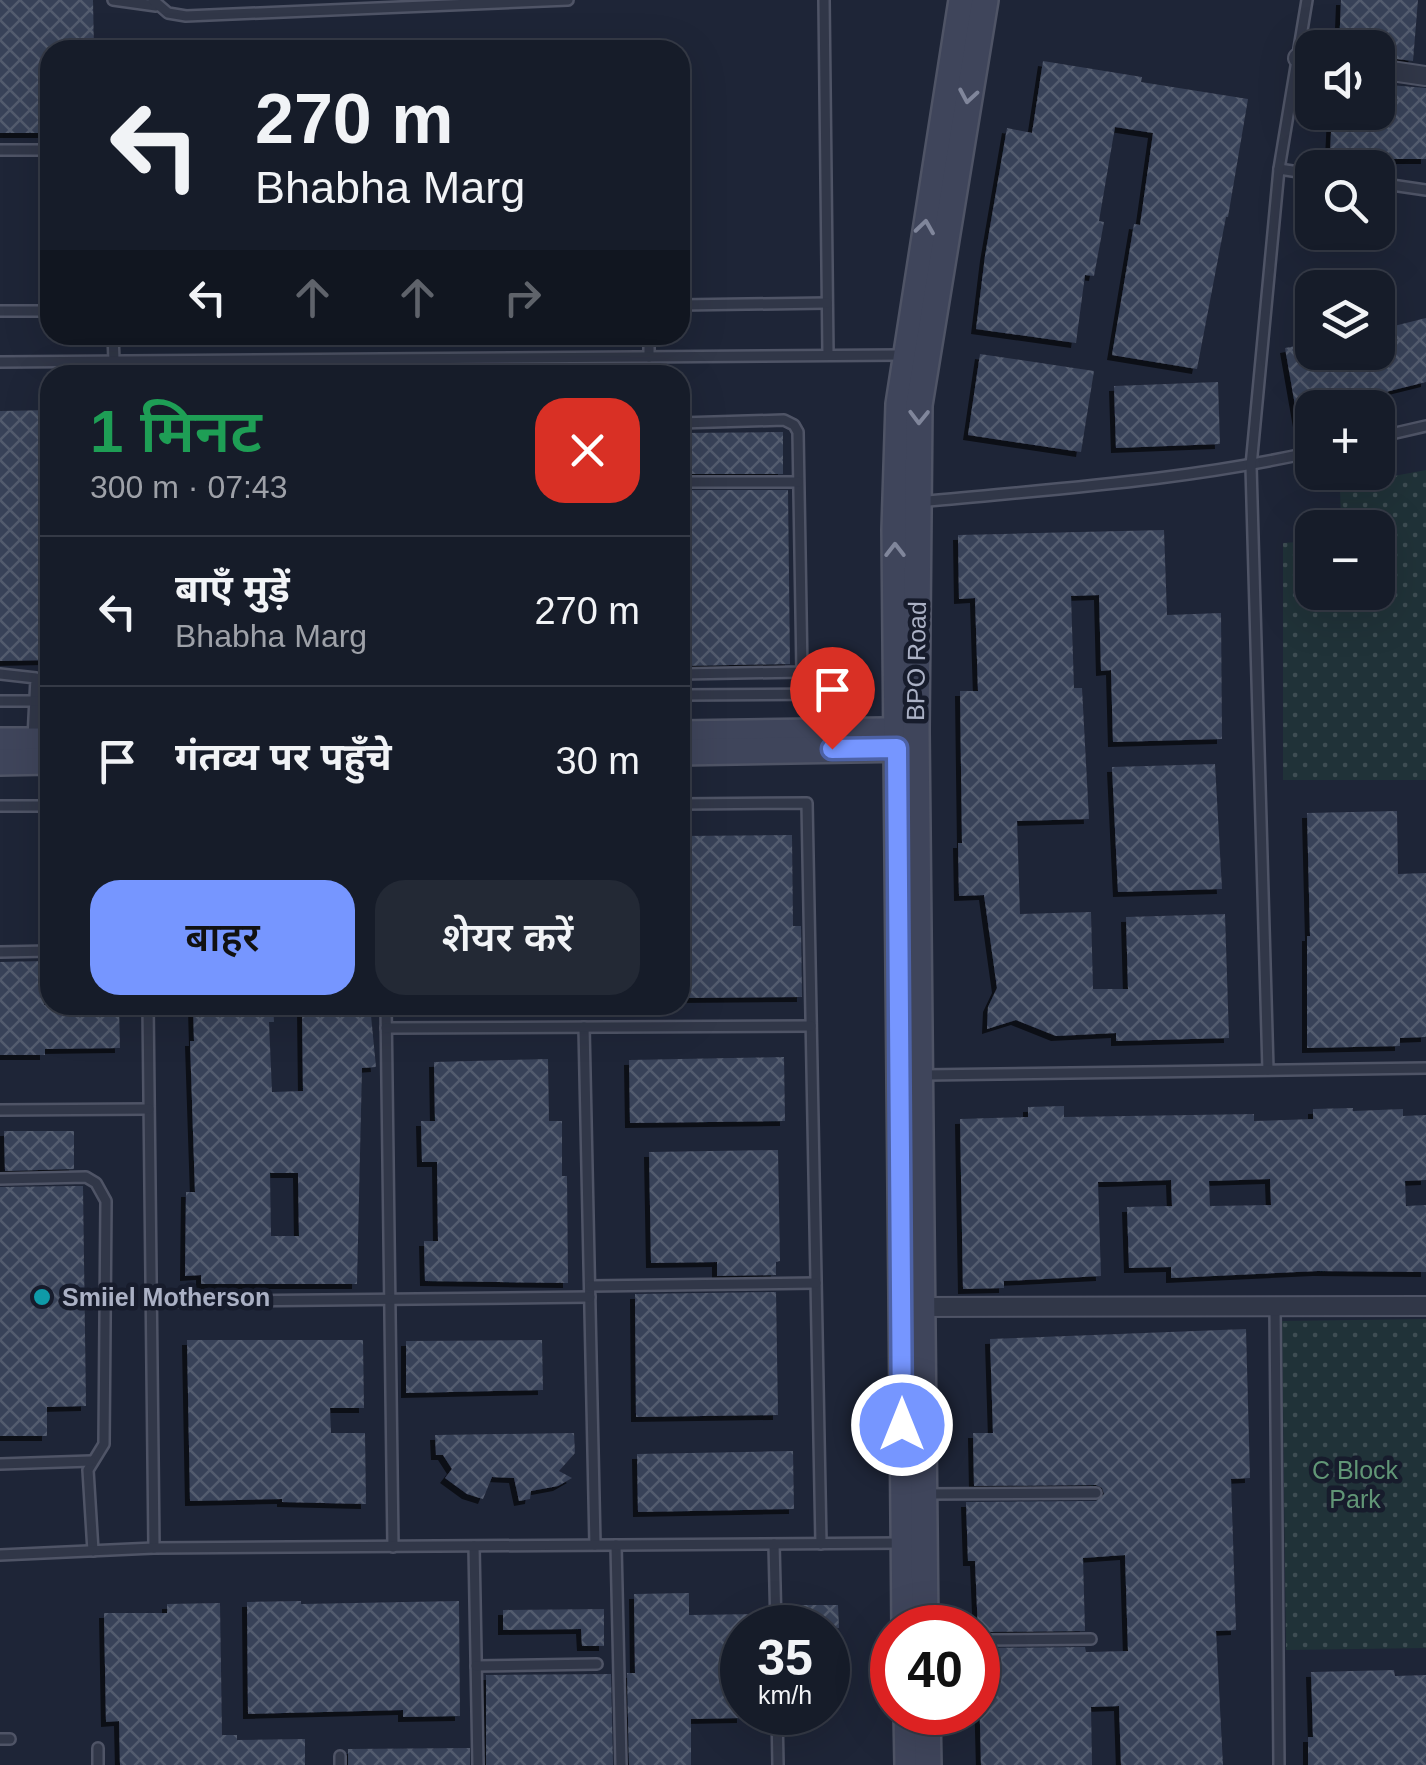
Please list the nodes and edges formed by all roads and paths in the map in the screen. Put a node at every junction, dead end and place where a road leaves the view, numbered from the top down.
1 (113, 0) edge
2 (568, 0) edge
3 (824, 0) edge
4 (962, 0) edge
5 (985, 0) edge
6 (1307, 0) edge
7 (154, 3) edge
8 (1306, 30) edge
9 (1395, 71) edge
10 (1426, 76) edge
11 (1295, 101) edge
12 (0, 150) edge
13 (40, 150) edge
14 (1279, 169) junction
15 (1295, 171) edge
16 (1395, 185) edge
17 (1426, 190) edge
18 (827, 302) junction
19 (690, 305) edge
20 (0, 311) edge
21 (40, 311) edge
22 (113, 345) edge
23 (649, 345) edge
24 (916, 354) junction
25 (828, 355) junction
26 (649, 357) junction
27 (114, 361) junction
28 (0, 362) edge
29 (690, 423) edge
30 (1426, 426) edge
31 (1395, 433) edge
32 (1295, 456) edge
33 (1251, 466) junction
34 (690, 482) edge
35 (798, 482) junction
36 (908, 504) junction
37 (802, 672) junction
38 (0, 674) edge
39 (690, 674) edge
40 (804, 694) junction
41 (690, 695) edge
42 (0, 701) edge
43 (34, 701) junction
44 (40, 701) edge
45 (40, 729) edge
46 (832, 732) junction
47 (690, 734) edge
48 (906, 740) junction
49 (0, 742) edge
50 (40, 747) edge
51 (40, 749) edge
52 (690, 751) edge
53 (0, 762) edge
54 (690, 804) edge
55 (0, 806) edge
56 (40, 806) edge
57 (40, 951) edge
58 (0, 952) edge
59 (148, 1015) edge
60 (386, 1015) edge
61 (811, 1026) junction
62 (386, 1028) junction
63 (584, 1028) junction
64 (1426, 1068) edge
65 (1268, 1070) junction
66 (909, 1075) junction
67 (149, 1109) junction
68 (0, 1110) edge
69 (0, 1178) edge
70 (816, 1282) junction
71 (590, 1291) junction
72 (390, 1300) junction
73 (151, 1302) junction
74 (1275, 1305) junction
75 (1426, 1306) edge
76 (911, 1307) junction
77 (91, 1461) junction
78 (0, 1464) edge
79 (1096, 1493) dead end
80 (922, 1494) junction
81 (913, 1543) junction
82 (774, 1544) junction
83 (821, 1544) junction
84 (595, 1545) junction
85 (616, 1545) junction
86 (393, 1546) junction
87 (474, 1546) junction
88 (154, 1548) junction
89 (93, 1551) junction
90 (0, 1555) edge
91 (775, 1605) edge
92 (908, 1605) edge
93 (922, 1605) edge
94 (1091, 1639) dead end
95 (1000, 1640) edge
96 (597, 1664) dead end
97 (476, 1666) junction
98 (777, 1735) edge
99 (907, 1735) edge
100 (927, 1735) edge
101 (98, 1748) dead end
102 (98, 1765) edge
103 (478, 1765) edge
104 (622, 1765) edge
105 (778, 1765) edge
106 (908, 1765) edge
107 (928, 1765) edge
108 (1279, 1765) edge

1 - 7 lane
2 - 7 lane
3 - 18 lane
24 -> 4 street, BPO Road
5 -> 24 street, BPO Road
6 - 8 lane
9 - 10 street
11 - 14 lane
12 - 13 lane
14 - 15 lane
14 - 33 lane
16 - 17 lane
18 - 19 lane
18 - 25 lane
20 - 21 lane
22 - 27 lane
23 - 26 lane
24 - 25 lane
24 - 36 street, BPO Road
25 - 26 lane
26 - 27 lane
27 - 28 lane
29 - 35 lane
30 - 31 lane
32 - 33 lane
33 - 36 lane
33 - 65 lane
34 - 35 lane
35 - 37 lane
36 - 48 street, BPO Road
37 - 39 lane
37 - 40 lane
38 - 43 lane
40 - 41 lane
40 - 46 lane
42 - 43 lane
43 - 44 lane
43 - 45 lane
46 - 47 street
46 - 48 street
48 - 52 street
48 - 66 street, BPO Road
49 - 50 street
51 - 53 street
54 - 61 lane
55 - 56 lane
57 - 58 lane
59 - 67 lane
60 - 62 lane
61 - 63 lane
61 - 70 lane
62 - 63 lane
62 - 72 lane
63 - 71 lane
64 - 65 lane
65 - 66 lane
66 - 76 street, BPO Road
67 - 68 lane
67 - 73 lane
69 - 77 lane
70 - 71 lane
70 - 83 lane
71 - 72 lane
71 - 84 lane
72 - 73 lane
72 - 86 lane
73 - 88 lane
74 - 75 street
74 - 76 street
74 - 108 lane
76 - 80 street, BPO Road
76 - 81 street, BPO Road
77 - 78 lane
77 - 89 lane
79 - 80 lane
80 - 81 street, BPO Road
81 - 83 lane
81 - 92 street, BPO Road
81 - 93 street, BPO Road
82 - 83 lane
82 - 85 lane
82 - 91 lane
84 - 85 lane
84 - 87 lane
85 - 104 lane
86 - 87 lane
86 - 88 lane
87 - 97 lane
88 - 89 lane
89 - 90 lane
94 - 95 lane
96 - 97 lane
97 - 103 lane
98 - 105 lane
99 - 106 street
100 - 107 street
101 - 102 lane

